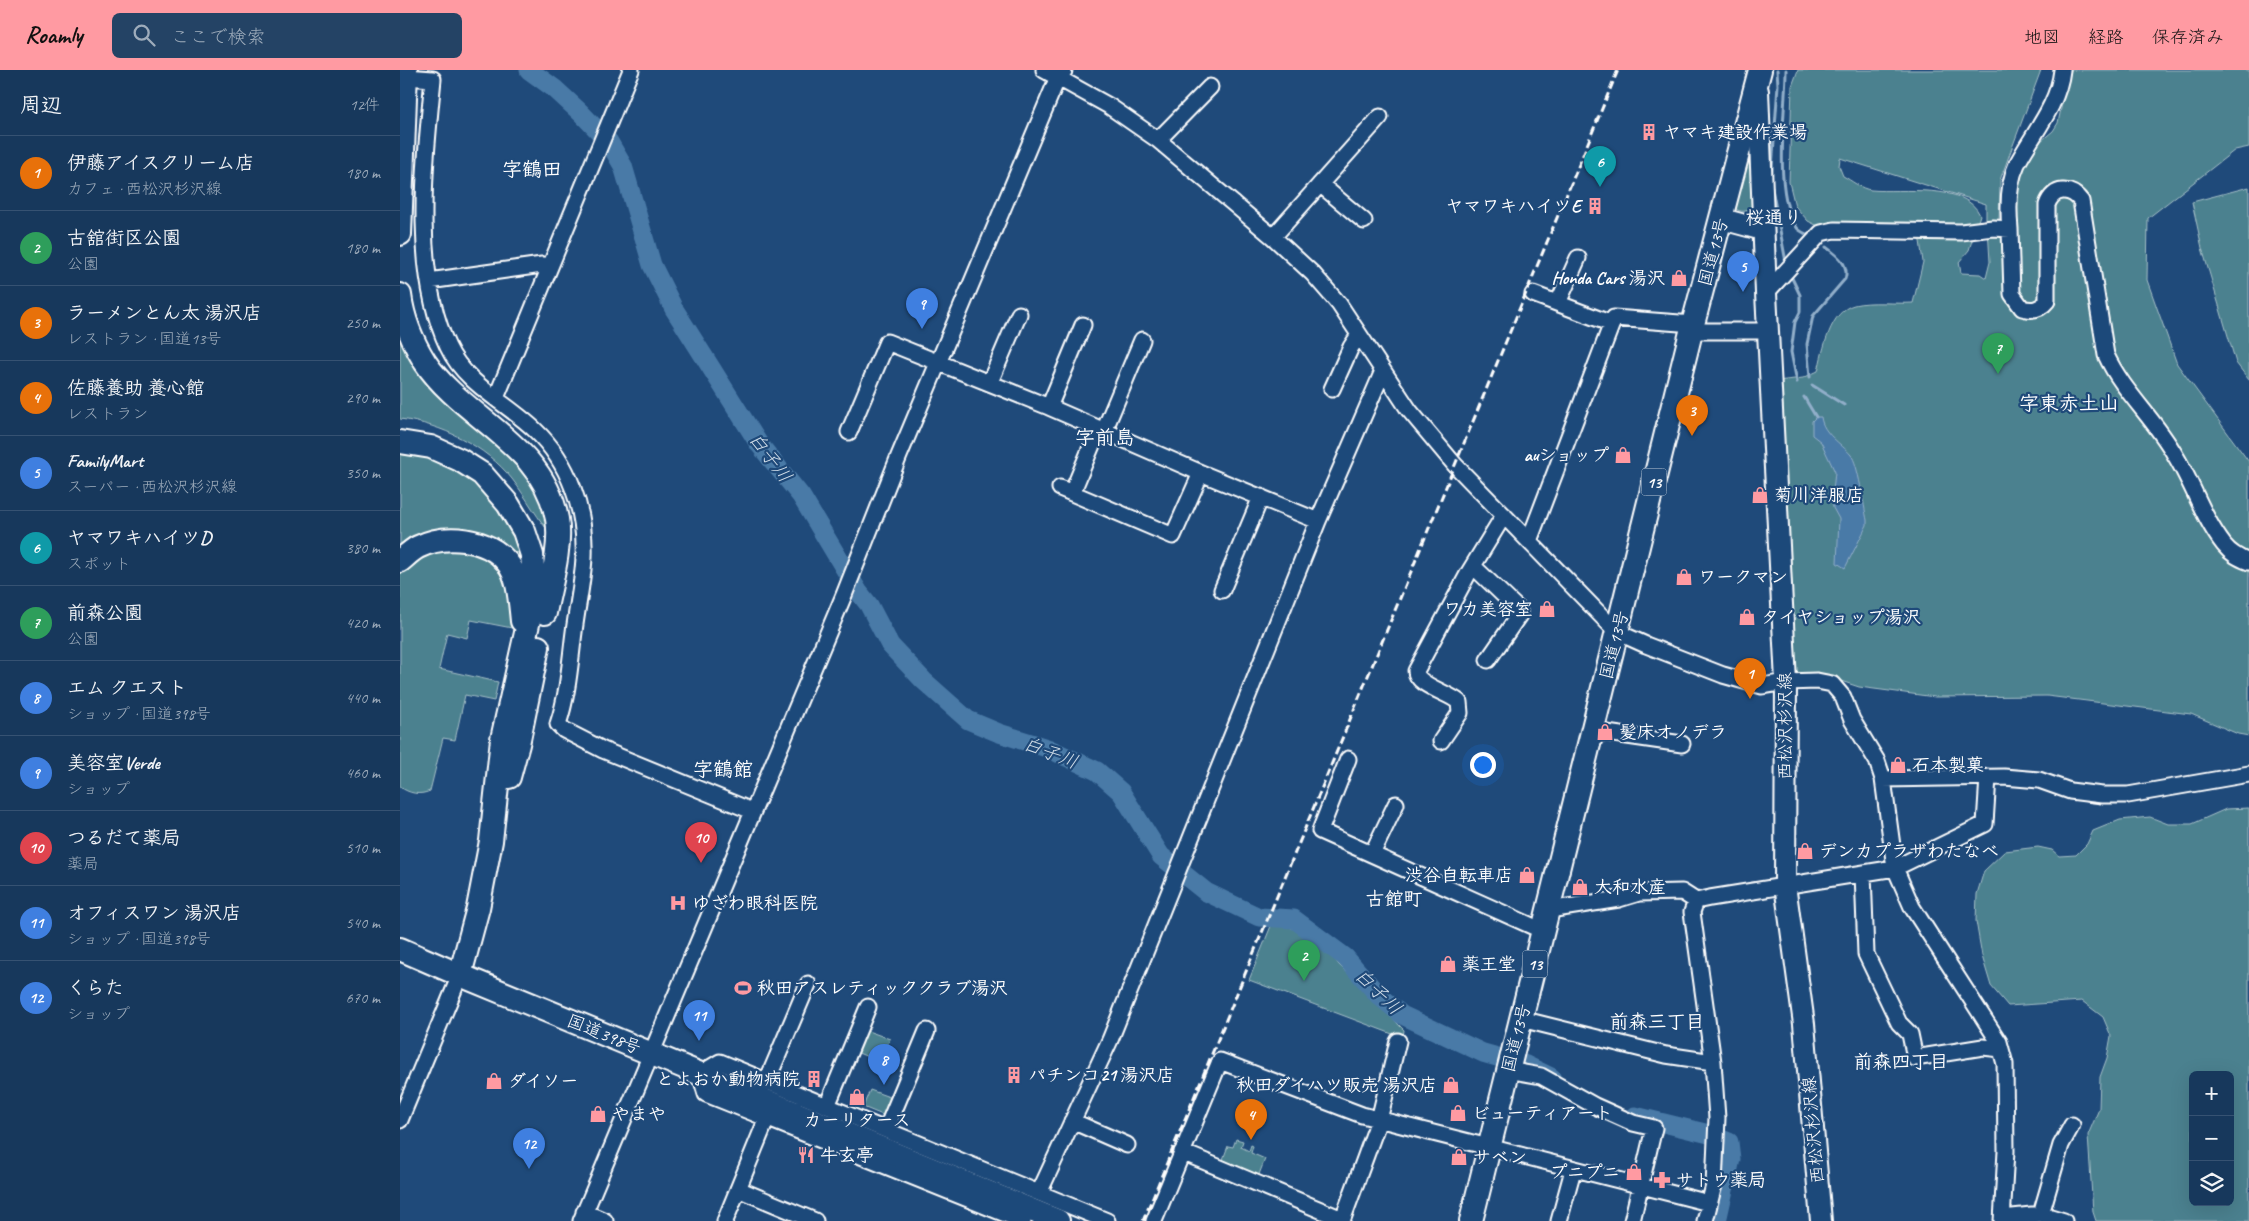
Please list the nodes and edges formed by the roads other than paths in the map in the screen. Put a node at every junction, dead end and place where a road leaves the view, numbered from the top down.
1 (631, 70) edge
2 (1044, 70) edge
3 (2062, 70) edge
4 (1759, 73) edge
5 (406, 74) edge
6 (1062, 74) edge
7 (1210, 87) dead end
8 (1380, 117) dead end
9 (1158, 140) junction
10 (1320, 184) junction
11 (1722, 218) junction
12 (1364, 221) dead end
13 (2010, 229) junction
14 (1763, 230) junction
15 (400, 234) edge
16 (1273, 237) junction
17 (1578, 258) dead end
18 (550, 266) junction
19 (429, 280) junction
20 (1766, 293) junction
21 (1533, 294) dead end
22 (400, 295) edge
23 (1558, 303) junction
24 (1018, 314) dead end
25 (1612, 324) junction
26 (1083, 325) dead end
27 (1692, 328) junction
28 (1768, 331) junction
29 (1359, 335) junction
30 (1142, 340) dead end
31 (938, 363) junction
32 (1383, 371) junction
33 (990, 382) junction
34 (1332, 389) dead end
35 (496, 398) junction
36 (1049, 407) junction
37 (400, 430) edge
38 (1102, 430) junction
39 (849, 432) dead end
40 (400, 442) edge
41 (1201, 473) junction
42 (1261, 497) junction
43 (1504, 516) junction
44 (1318, 521) junction
45 (1529, 541) junction
46 (400, 560) edge
47 (2249, 562) edge
48 (1473, 566) junction
49 (551, 580) junction
50 (1222, 590) dead end
51 (1617, 632) junction
52 (523, 644) junction
53 (1488, 660) dead end
54 (1786, 682) junction
55 (1593, 731) junction
56 (1441, 741) dead end
57 (1682, 744) dead end
58 (1348, 759) dead end
59 (2249, 774) edge
60 (1988, 777) junction
61 (1883, 779) junction
62 (1396, 804) dead end
63 (752, 811) junction
64 (491, 841) junction
65 (1372, 854) junction
66 (1896, 868) junction
67 (1863, 873) junction
68 (1786, 885) junction
69 (1696, 902) junction
70 (1546, 920) junction
71 (400, 949) edge
72 (460, 976) junction
73 (808, 984) dead end
74 (868, 1007) dead end
75 (1521, 1019) junction
76 (928, 1031) dead end
77 (1398, 1041) dead end
78 (2001, 1049) junction
79 (651, 1054) junction
80 (1510, 1060) junction
81 (1713, 1062) junction
82 (700, 1074) junction
83 (767, 1082) junction
84 (827, 1106) junction
85 (767, 1118) junction
86 (400, 1120) edge
87 (1379, 1120) junction
88 (1072, 1121) junction
89 (2072, 1125) dead end
90 (886, 1130) junction
91 (1127, 1145) dead end
92 (1488, 1147) junction
93 (1182, 1152) junction
94 (1573, 1170) junction
95 (1641, 1187) junction
96 (738, 1189) junction
97 (1039, 1193) junction
98 (1709, 1203) junction
99 (2041, 1214) junction
100 (582, 1217) edge
101 (2003, 1219) edge
102 (1342, 1220) edge
103 (605, 1221) edge
104 (725, 1221) edge
105 (815, 1221) edge
106 (1023, 1221) edge
107 (1058, 1221) edge
108 (1107, 1221) edge
109 (1154, 1221) edge
110 (1471, 1221) edge
111 (1559, 1221) edge
112 (1632, 1221) edge
113 (1705, 1221) edge
114 (1821, 1221) edge
115 (2064, 1221) edge

1 - 18 street
2 - 6 street
3 - 13 street
4 - 11 highway, 国道13号 / 13
4 - 14 main road, 西松沢杉沢線
5 - 15 highway
5 - 19 street
6 - 9 street
6 - 31 street
7 - 9 street
8 - 10 street
9 - 16 street
10 - 12 street
10 - 16 street
11 - 14 main road
11 - 27 highway, 国道13号 / 13
13 - 20 street
13 - 47 street
14 - 20 main road, 西松沢杉沢線
16 - 29 street
17 - 23 street
18 - 19 street
18 - 35 street
19 - 35 street
20 - 28 main road, 西松沢杉沢線
21 - 23 street
22 - 49 highway
23 - 25 street
24 - 33 street
25 - 27 street
25 - 45 street
26 - 36 street
27 - 28 street
27 - 51 highway, 国道13号 / 13
28 - 54 main road, 西松沢杉沢線
29 - 32 street
29 - 34 street
30 - 38 street
31 - 33 street
31 - 39 street
31 - 63 street
32 - 43 street
32 - 44 street
33 - 36 street
35 - 63 street
36 - 38 street
37 - 49 highway
38 - 41 street
38 - 41 street
40 - 52 highway
41 - 42 street
42 - 44 street
42 - 50 street
43 - 45 street
43 - 48 street
44 - 88 street
45 - 51 street
46 - 52 highway
48 - 53 street
48 - 56 street
49 - 64 highway
51 - 54 street
51 - 55 highway, 国道13号 / 13
52 - 64 highway
54 - 61 street
54 - 68 main road, 西松沢杉沢線
55 - 57 street
55 - 70 highway, 国道13号 / 13
58 - 65 street
59 - 60 street
60 - 61 street
60 - 66 street
61 - 66 street
62 - 65 street
63 - 79 street
64 - 72 highway
65 - 70 street
66 - 67 street
66 - 78 street
67 - 68 street
67 - 78 street
68 - 69 street
68 - 114 main road, 西松沢杉沢線
69 - 70 street
69 - 81 street
70 - 75 highway, 国道13号 / 13
71 - 72 highway, 国道398号
72 - 79 highway, 国道398号
72 - 86 street
73 - 83 street
74 - 84 street
75 - 80 highway, 国道13号 / 13
75 - 81 street
76 - 90 street
77 - 87 street
78 - 101 street
79 - 82 highway, 国道398号
79 - 100 street
80 - 92 highway, 国道13号 / 13
80 - 95 street
81 - 98 street
82 - 83 street
82 - 85 street
82 - 107 highway, 国道398号
83 - 84 street
84 - 90 street
85 - 96 street
85 - 106 street
87 - 92 street
87 - 93 street
87 - 102 street
88 - 91 street
88 - 97 street
89 - 99 street
90 - 97 street
92 - 94 street
92 - 110 highway, 国道13号 / 13
93 - 102 street
93 - 109 street
94 - 95 street
94 - 111 street
95 - 98 street
95 - 112 street
96 - 104 street
96 - 105 street
97 - 108 street
98 - 113 street
99 - 101 street
99 - 115 street
100 - 103 street

